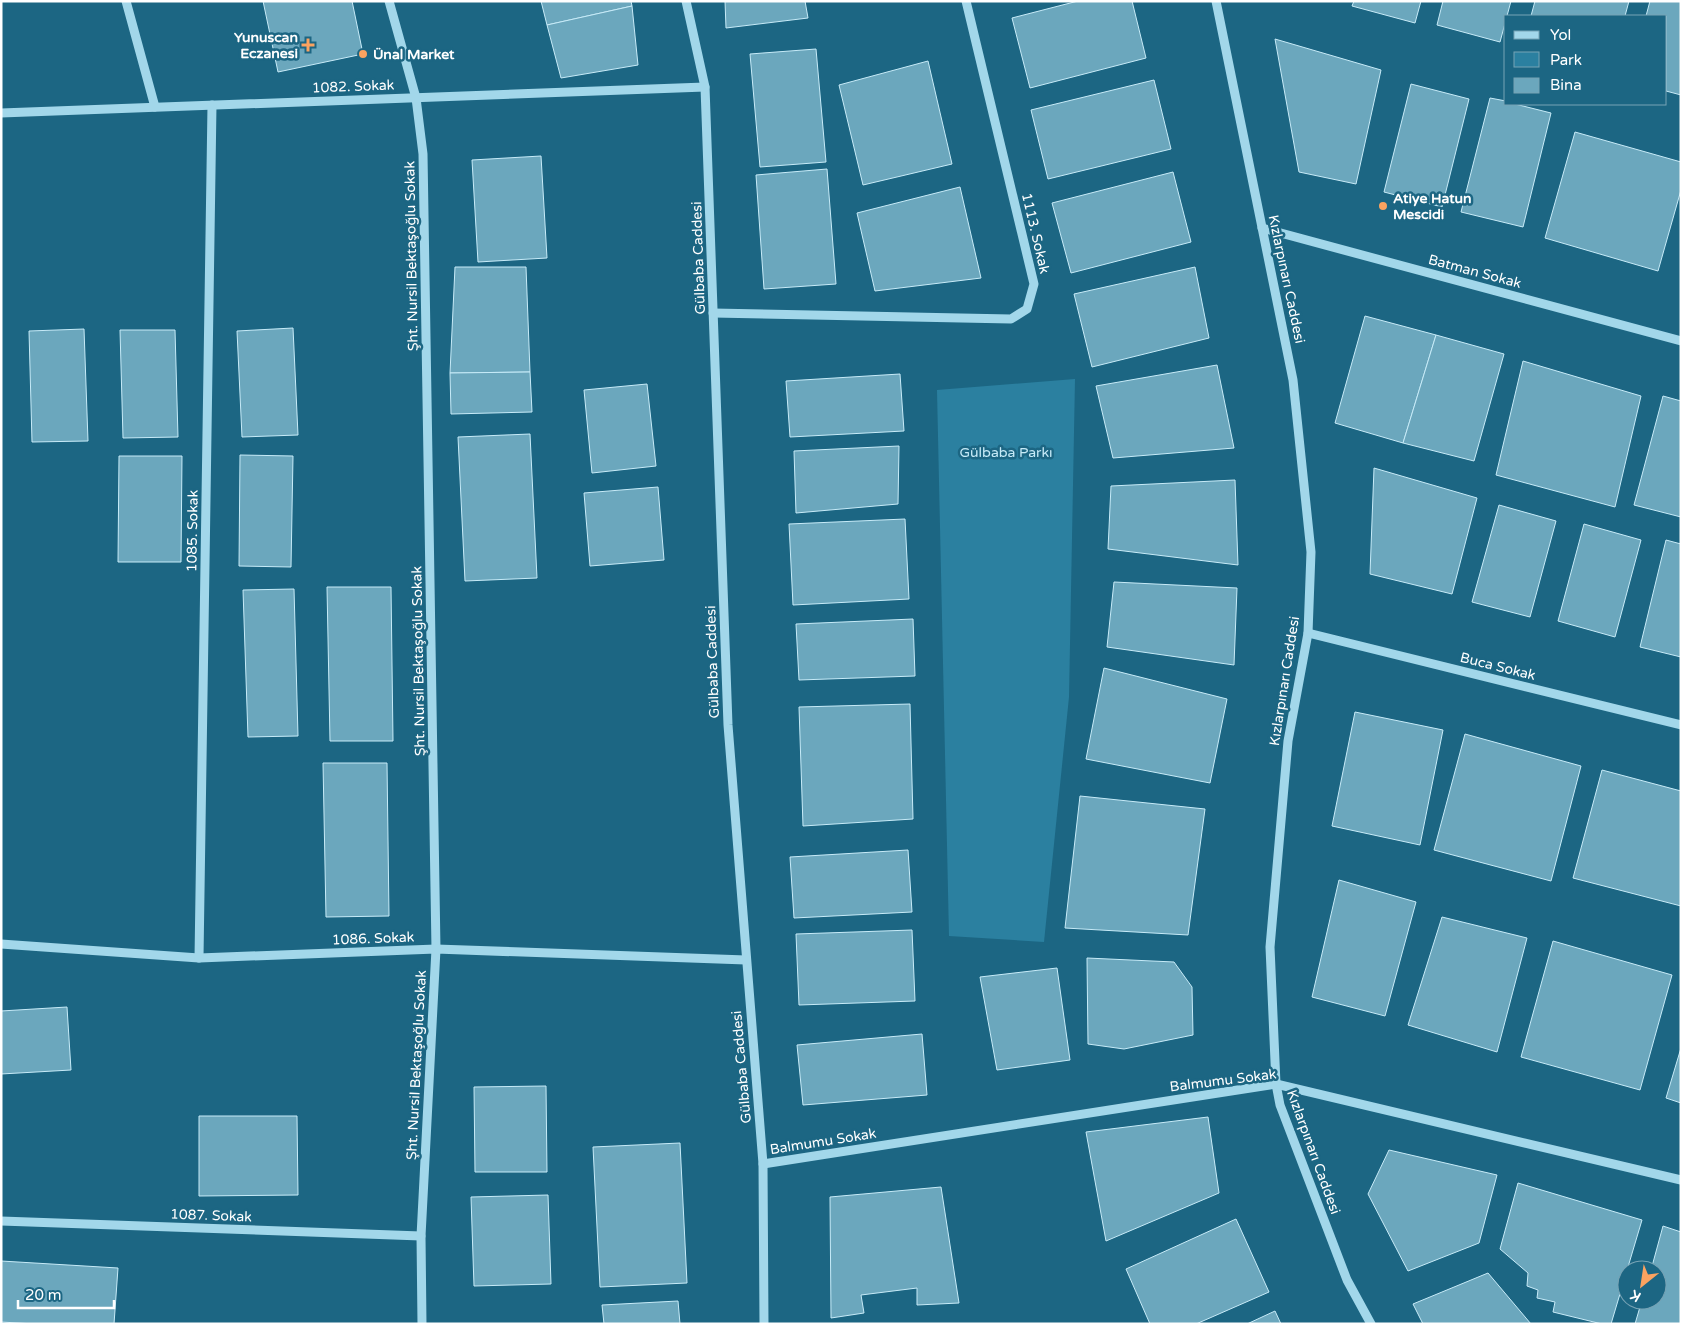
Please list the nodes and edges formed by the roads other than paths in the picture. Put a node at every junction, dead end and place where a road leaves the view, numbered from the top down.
1 (126, 1) edge
2 (389, 1) edge
3 (686, 1) edge
4 (966, 1) edge
5 (1216, 1) edge
6 (705, 87) junction
7 (416, 98) junction
8 (212, 105) junction
9 (155, 107) junction
10 (1, 113) edge
11 (1262, 228) junction
12 (713, 313) junction
13 (1681, 341) edge
14 (1308, 633) junction
15 (1681, 725) edge
16 (1, 944) edge
17 (436, 949) junction
18 (199, 958) junction
19 (746, 960) junction
20 (1276, 1084) junction
21 (763, 1164) junction
22 (1681, 1180) edge
23 (1, 1221) edge
24 (421, 1236) junction
25 (422, 1324) edge
26 (764, 1324) edge
27 (1370, 1324) edge

1 - 9 street
2 - 7 street, Şht. Nursil Bektaşoğlu Sokak
3 - 6 street, Gülbaba Caddesi
4 - 12 street, 1113. Sokak
5 - 11 street, Kızlarpınarı Caddesi
6 - 7 street, 1082. Sokak
6 - 12 street, Gülbaba Caddesi
7 - 8 street, 1082. Sokak
7 - 17 street, Şht. Nursil Bektaşoğlu Sokak
8 - 9 street, 1082. Sokak
8 - 18 street, 1085. Sokak
9 - 10 street, 1082. Sokak
11 - 13 street, Batman Sokak
11 - 14 street, Kızlarpınarı Caddesi
12 - 19 street, Gülbaba Caddesi
14 - 15 street, Buca Sokak
14 - 20 street, Kızlarpınarı Caddesi
16 - 18 street, 1086. Sokak
17 - 18 street, 1086. Sokak
17 - 19 street, 1086. Sokak
17 - 24 street, Şht. Nursil Bektaşoğlu Sokak
19 - 21 street, Gülbaba Caddesi
20 - 21 street, Balmumu Sokak
20 - 22 street, Balmumu Sokak
20 - 27 street, Kızlarpınarı Caddesi
21 - 26 street, Gülbaba Caddesi
23 - 24 street, 1087. Sokak
24 - 25 street, Şht. Nursil Bektaşoğlu Sokak

